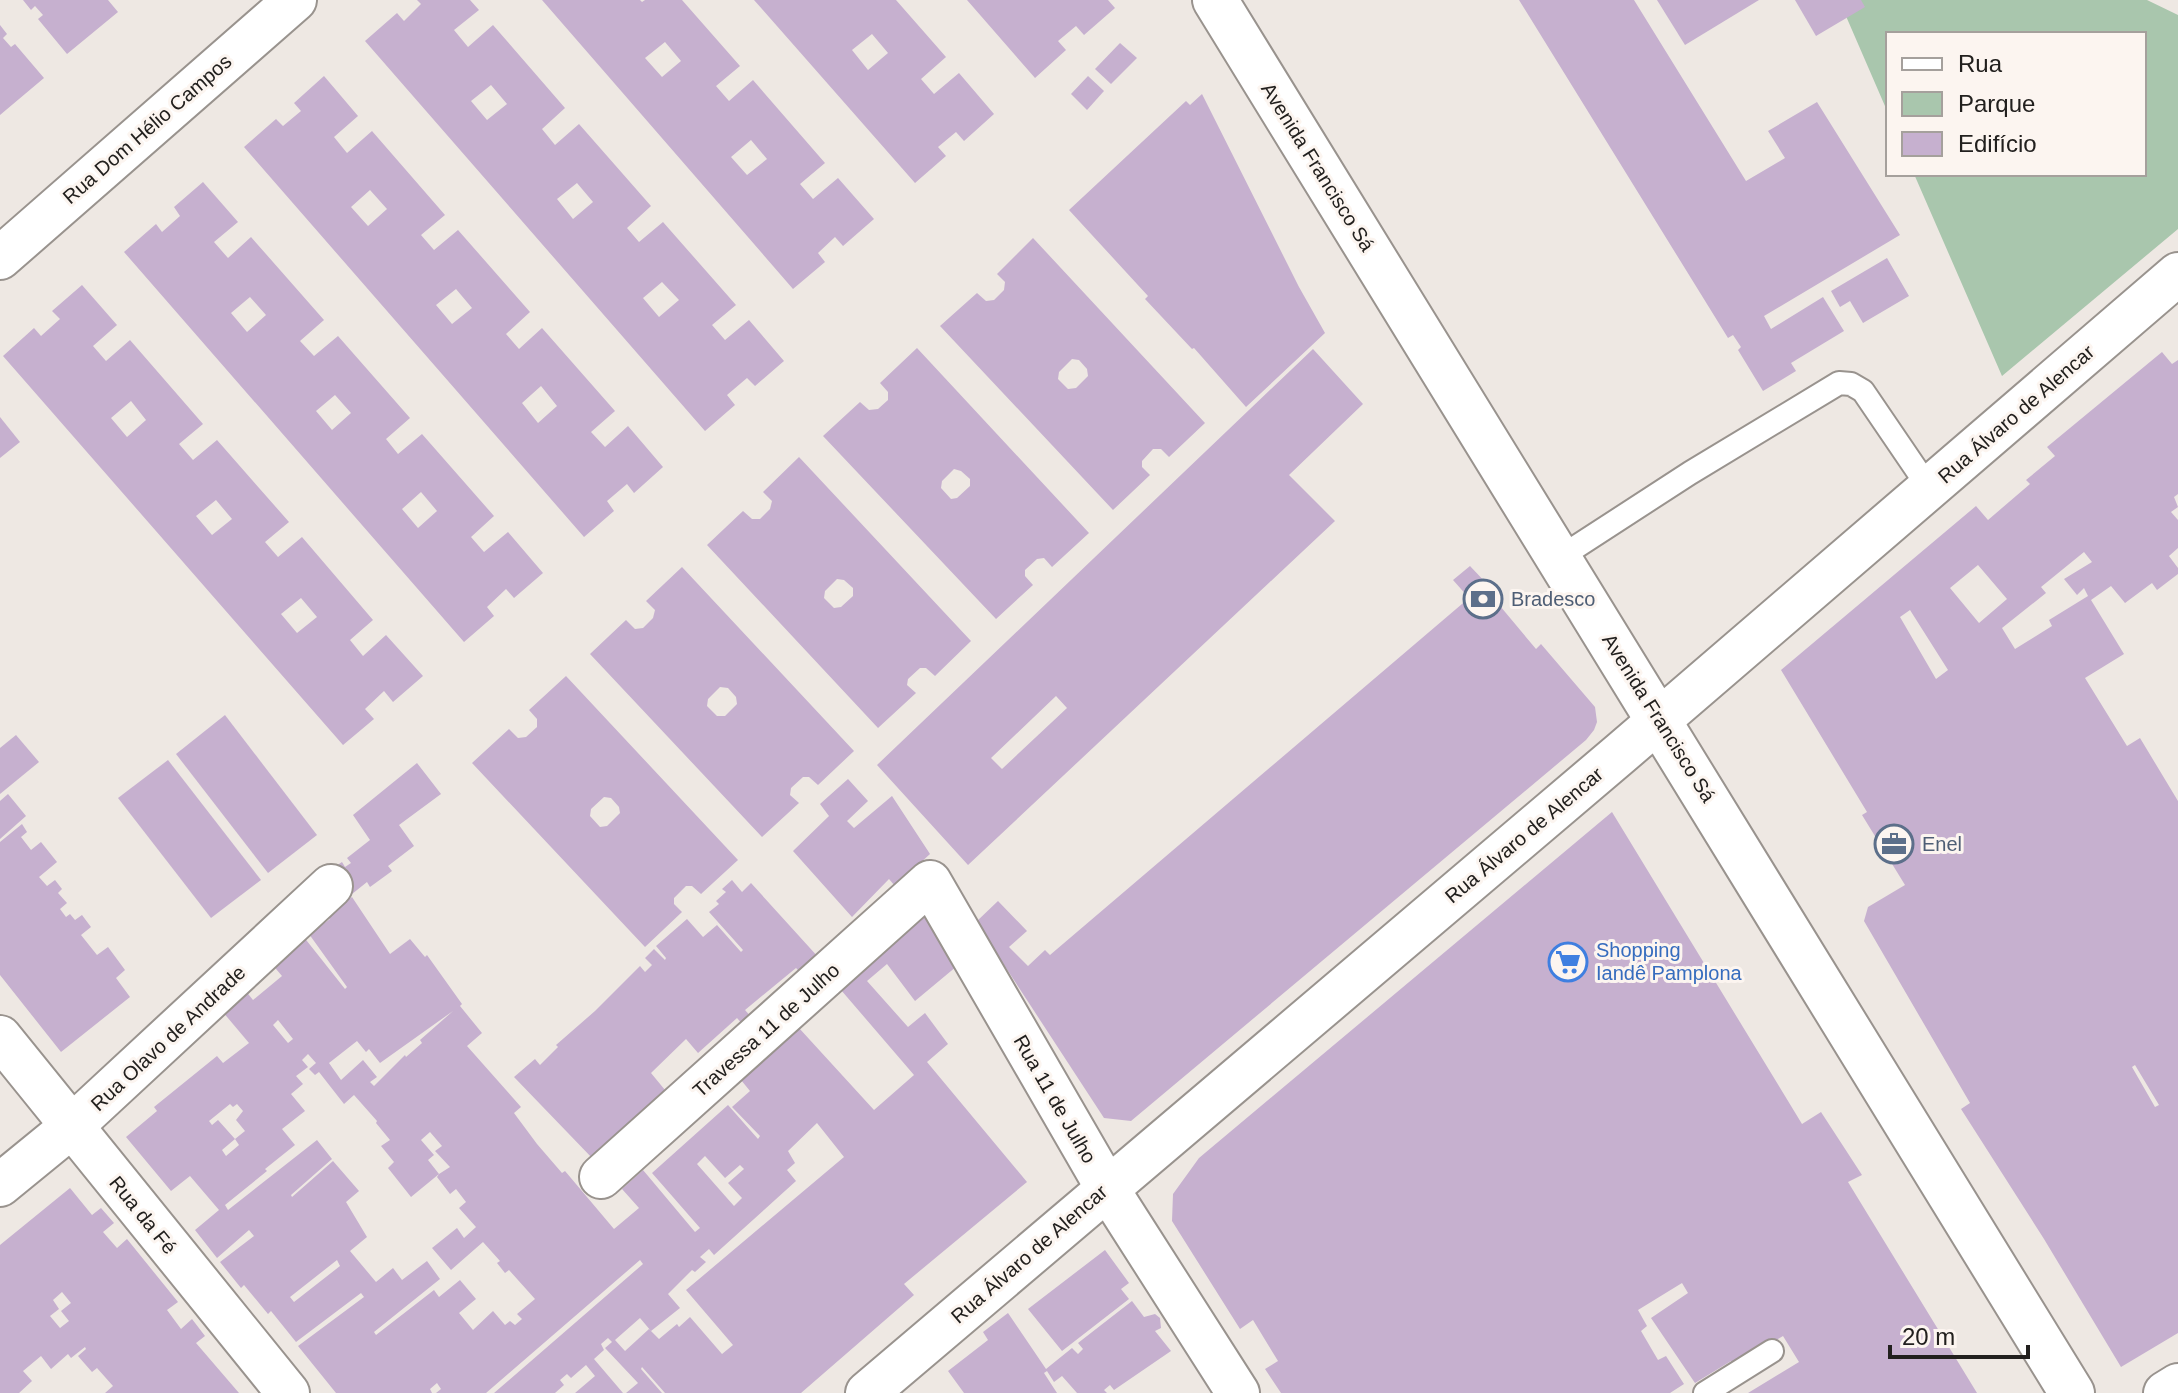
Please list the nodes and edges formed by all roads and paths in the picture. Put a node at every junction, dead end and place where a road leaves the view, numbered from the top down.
1 (295, 0) edge
2 (1217, 1) edge
3 (0, 258) edge
4 (2178, 274) edge
5 (1929, 488) junction
6 (1559, 558) junction
7 (1660, 720) junction
8 (930, 882) joint
9 (331, 886) dead end
10 (0, 1037) edge
11 (71, 1127) junction
12 (601, 1177) dead end
13 (0, 1185) edge
14 (1107, 1188) junction
15 (1772, 1351) dead end
16 (2178, 1385) edge
17 (272, 1387) edge
18 (867, 1393) edge
19 (1238, 1393) edge
20 (1705, 1393) edge
21 (2072, 1393) edge
22 (2165, 1393) edge

1 - 3 street, Rua Dom Hélio Campos
2 - 6 main road, Avenida Francisco Sá
4 - 5 street, Rua Álvaro de Alencar
5 - 6 lane
5 - 7 street, Rua Álvaro de Alencar
6 - 7 main road, Avenida Francisco Sá
7 - 14 street, Rua Álvaro de Alencar
7 - 21 main road, Avenida Francisco Sá
8 - 12 street, Travessa 11 de Julho
8 - 14 street, Rua 11 de Julho
9 - 11 street, Rua Olavo de Andrade
10 - 11 street, Rua da Fé
11 - 13 street, Rua Olavo de Andrade
11 - 17 street, Rua da Fé
14 - 18 street, Rua Álvaro de Alencar
14 - 19 street, Rua 11 de Julho
15 - 20 lane
16 - 22 street

